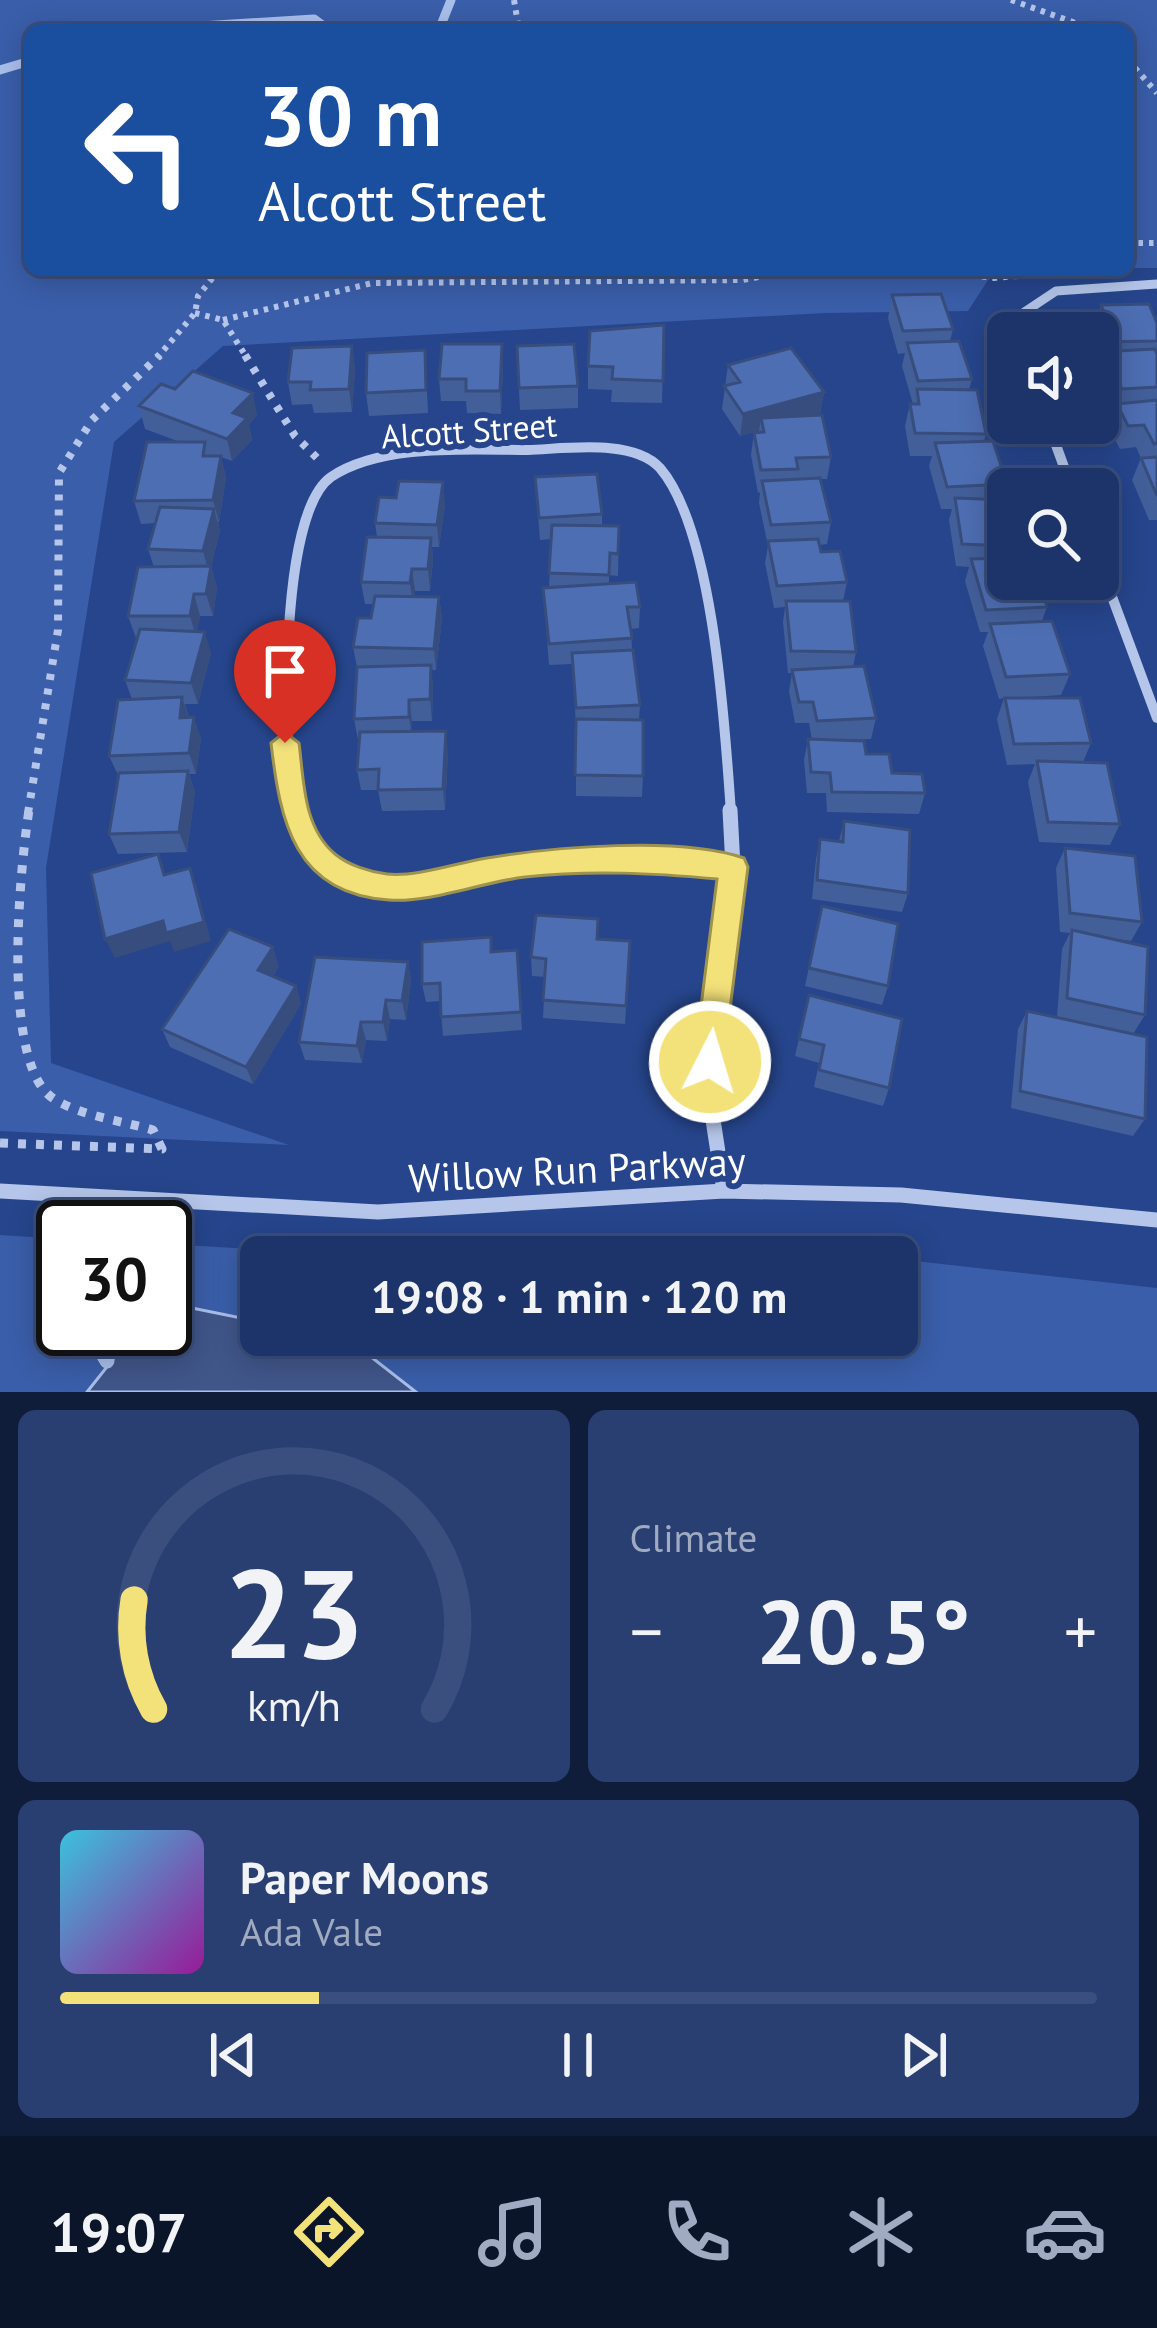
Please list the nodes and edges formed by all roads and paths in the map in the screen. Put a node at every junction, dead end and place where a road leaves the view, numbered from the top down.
1 (1011, 0) edge
2 (1078, 24) edge
3 (1134, 67) edge
4 (1157, 93) edge
5 (214, 276) edge
6 (764, 276) edge
7 (978, 276) edge
8 (1018, 276) edge
9 (1157, 284) edge
10 (1024, 312) edge
11 (195, 313) junction
12 (223, 320) junction
13 (334, 474) junction
14 (1113, 600) edge
15 (1157, 718) edge
16 (733, 867) junction
17 (0, 1143) edge
18 (0, 1191) edge
19 (724, 1191) junction
20 (1157, 1220) edge

1 - 2 path
3 - 4 path
5 - 11 path
6 - 12 path
7 - 8 path
9 - 10 street
11 - 12 path
11 - 17 path
12 - 13 path
13 - 16 street, Alcott Street
13 - 16 street
14 - 15 street
16 - 19 street, Alcott Street
18 - 19 street, Willow Run Parkway
19 - 20 street, Willow Run Parkway

